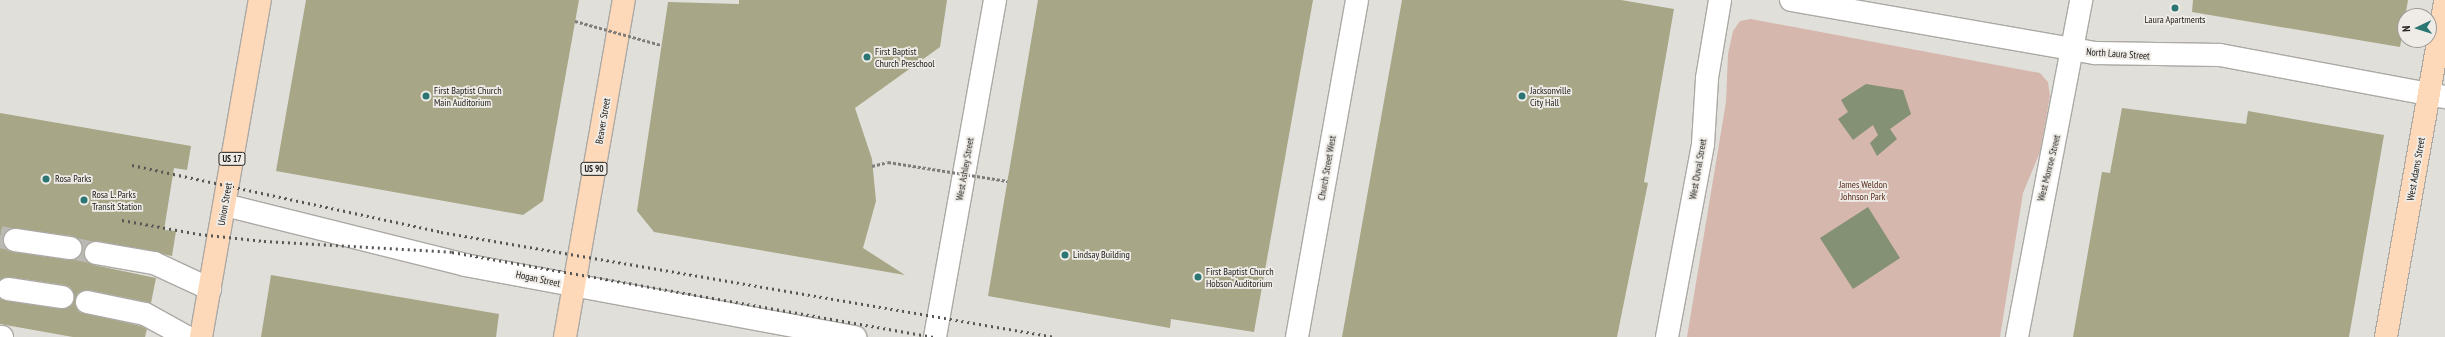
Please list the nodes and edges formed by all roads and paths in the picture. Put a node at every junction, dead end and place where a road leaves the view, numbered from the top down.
1 (260, 0) edge
2 (624, 0) edge
3 (995, 0) edge
4 (1358, 0) edge
5 (1720, 0) edge
6 (1791, 0) edge
7 (2081, 0) edge
8 (2445, 1) edge
9 (575, 21) dead end
10 (661, 45) dead end
11 (2072, 50) junction
12 (2437, 95) edge
13 (872, 166) dead end
14 (1008, 181) dead end
15 (225, 205) junction
16 (15, 240) tunnel mouth
17 (70, 248) tunnel mouth
18 (96, 253) tunnel mouth
19 (574, 287) junction
20 (8, 289) dead end
21 (210, 289) junction
22 (62, 297) dead end
23 (87, 302) dead end
24 (187, 337) edge
25 (202, 337) edge
26 (565, 337) edge
27 (855, 337) edge
28 (935, 337) edge
29 (1298, 337) edge
30 (1667, 337) edge
31 (2016, 337) edge
32 (2386, 337) edge

1 - 15 main road, Union Street / US 17
2 - 19 main road, Beaver Street / US 90
3 - 28 street, West Ashley Street
4 - 29 street, Church Street West
5 - 30 street, West Duval Street
6 - 11 street, North Laura Street
7 - 11 street, West Monroe Street
8 - 12 main road, West Adams Street
9 - 10 path, bridge
11 - 12 street, North Laura Street
11 - 31 street, West Monroe Street
12 - 32 main road, West Adams Street
13 - 14 path, bridge
15 - 19 street, Hogan Street
15 - 21 main road, Union Street / US 17
16 - 17 street
18 - 21 street
19 - 26 main road, Beaver Street / US 90
19 - 27 street, Hogan Street
20 - 22 street
21 - 25 main road, Union Street / US 17
23 - 24 street

